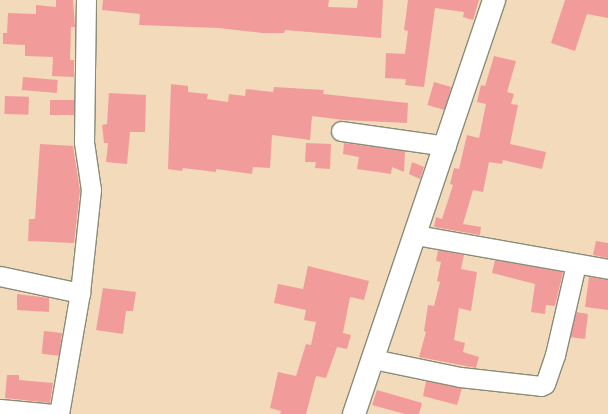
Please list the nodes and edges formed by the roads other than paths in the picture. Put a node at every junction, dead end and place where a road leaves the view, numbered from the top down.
1 (86, 0) edge
2 (494, 0) edge
3 (341, 131) dead end
4 (446, 146) junction
5 (416, 235) junction
6 (576, 264) junction
7 (608, 269) edge
8 (0, 276) edge
9 (80, 293) junction
10 (373, 359) junction
11 (0, 409) edge
12 (54, 414) edge
13 (60, 414) edge
14 (354, 414) edge

1 - 9 street
2 - 4 main road
3 - 4 street
4 - 5 main road
5 - 6 street
5 - 10 main road
6 - 7 street
6 - 10 street
8 - 9 street
9 - 13 street
10 - 14 main road
11 - 12 street

